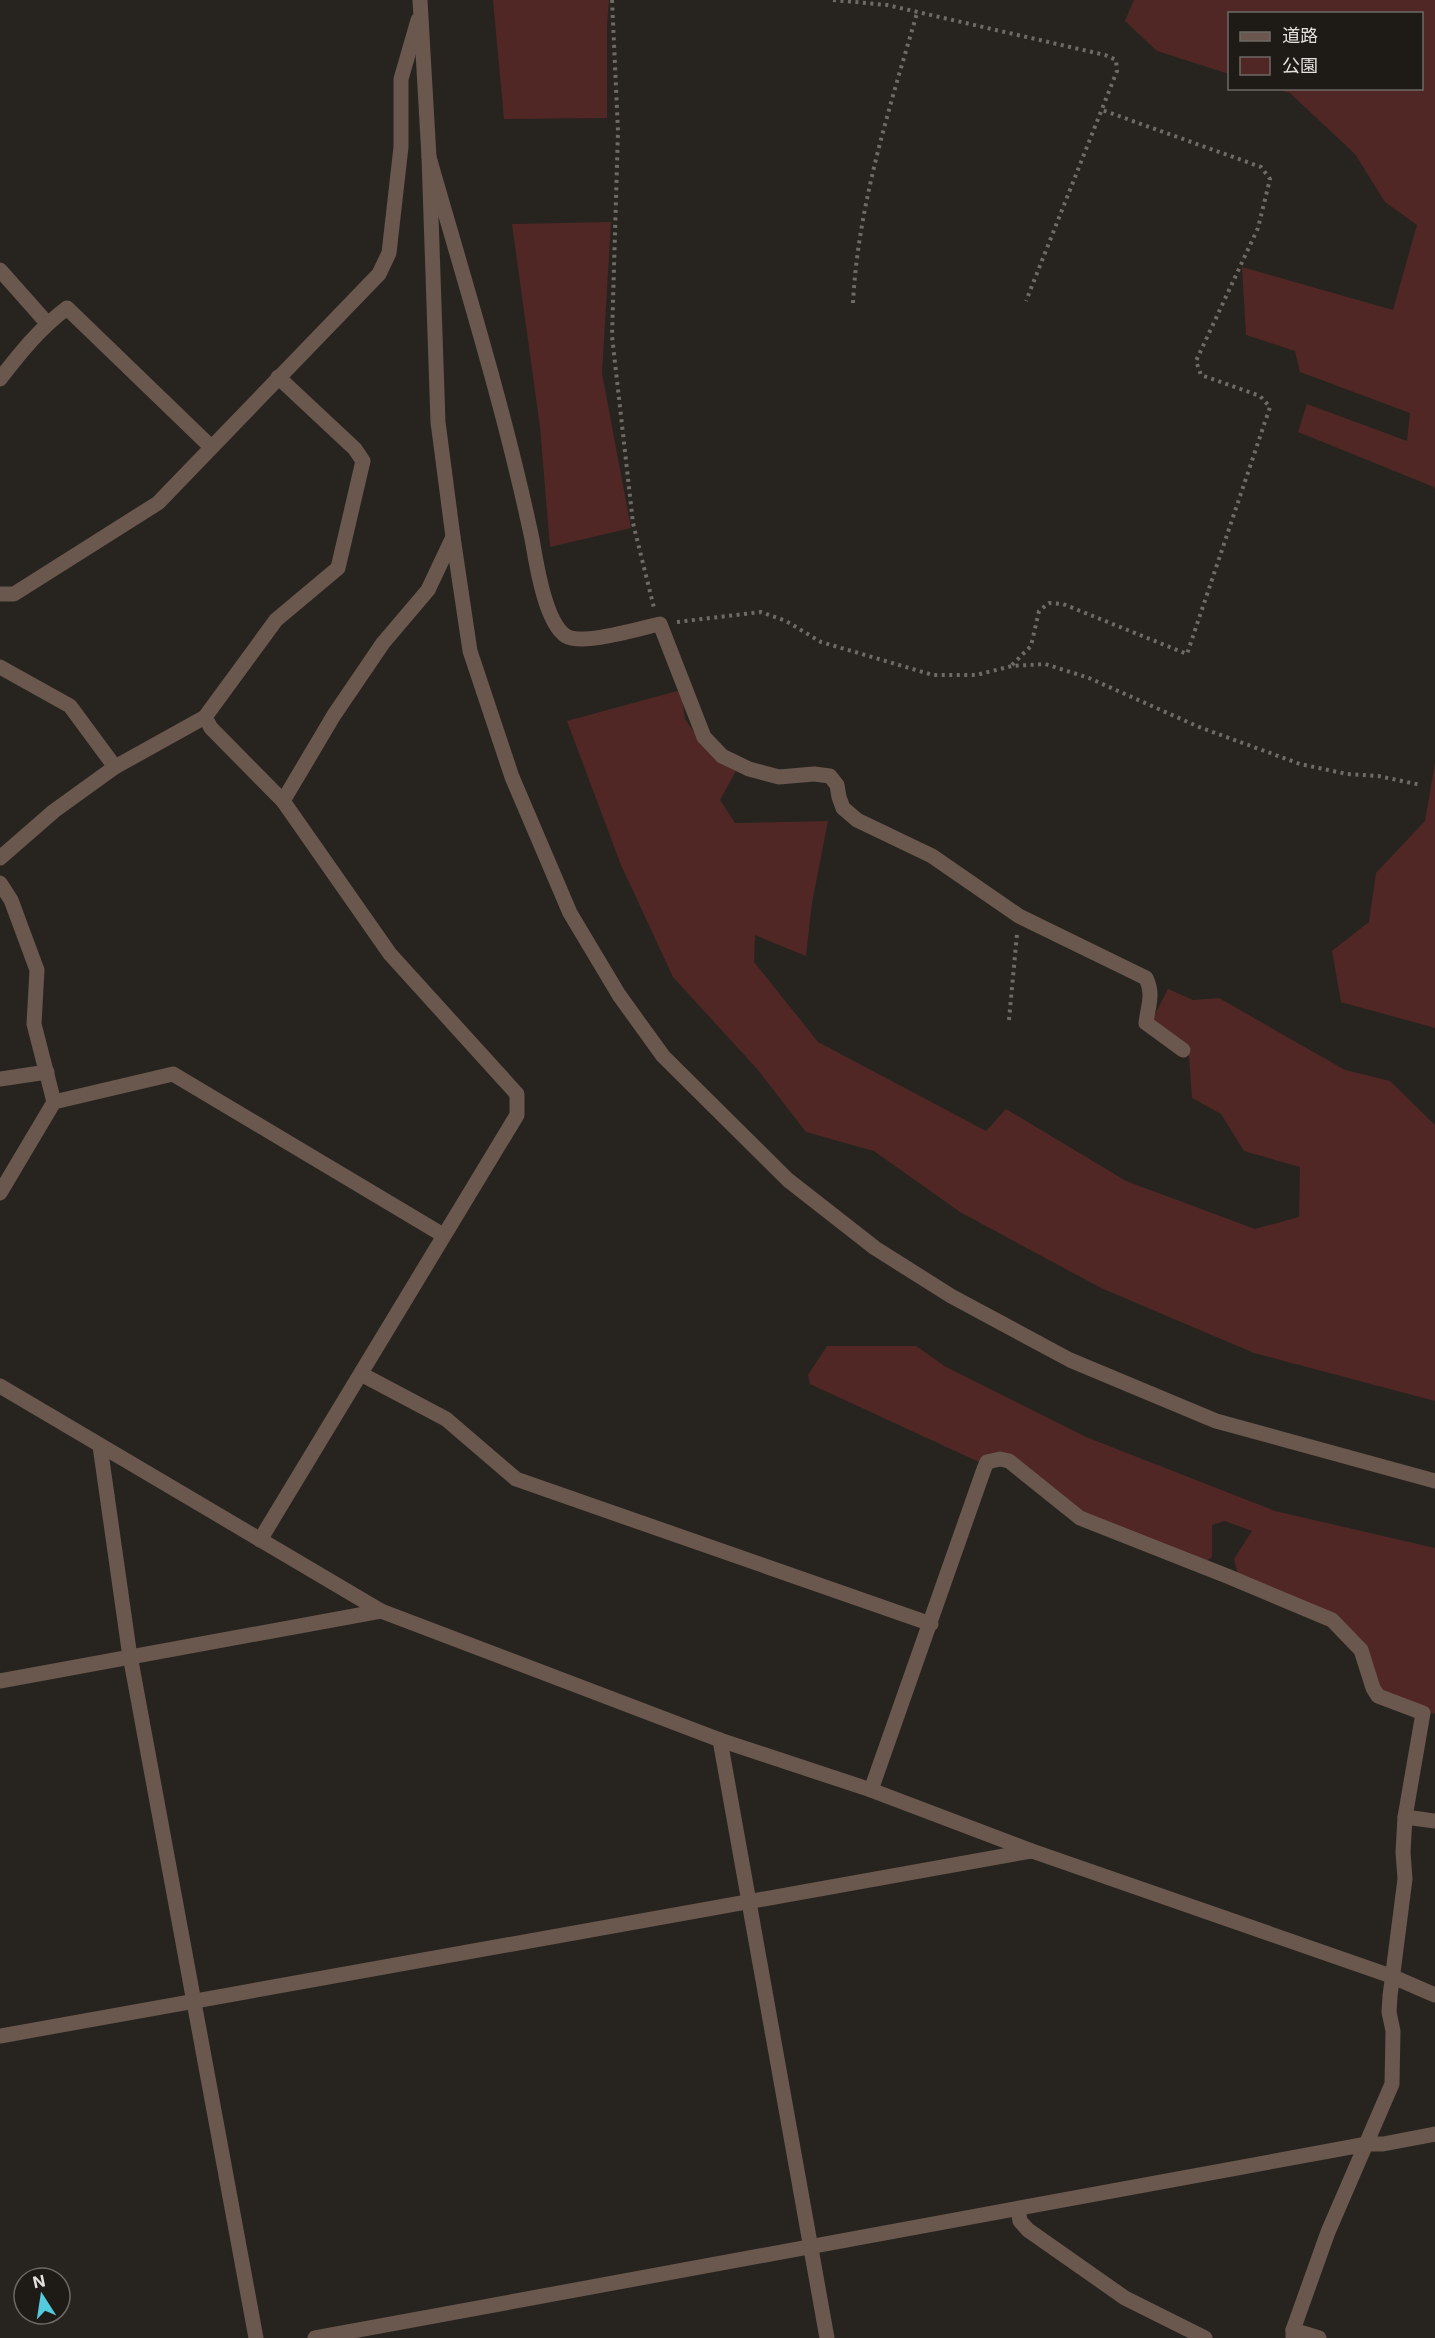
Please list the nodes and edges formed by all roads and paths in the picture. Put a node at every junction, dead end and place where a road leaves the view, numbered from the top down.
1 (612, 0) edge
2 (832, 0) edge
3 (420, 4) edge
4 (917, 13) junction
5 (1102, 110) junction
6 (429, 157) junction
7 (0, 270) edge
8 (1026, 301) dead end
9 (853, 303) dead end
10 (47, 323) junction
11 (278, 377) junction
12 (0, 379) edge
13 (211, 447) junction
14 (453, 537) junction
15 (0, 594) edge
16 (660, 624) junction
17 (1012, 666) junction
18 (0, 667) edge
19 (205, 717) junction
20 (115, 767) junction
21 (1421, 785) dead end
22 (283, 801) junction
23 (0, 858) edge
24 (0, 883) edge
25 (1019, 916) junction
26 (1008, 1020) dead end
27 (1183, 1050) dead end
28 (47, 1072) junction
29 (0, 1079) edge
30 (54, 1102) junction
31 (0, 1193) edge
32 (443, 1235) junction
33 (361, 1374) junction
34 (0, 1386) edge
35 (100, 1446) junction
36 (1435, 1481) edge
37 (260, 1540) junction
38 (381, 1611) junction
39 (931, 1624) junction
40 (131, 1658) junction
41 (0, 1681) edge
42 (1429, 1714) edge
43 (720, 1740) junction
44 (871, 1790) junction
45 (1406, 1817) junction
46 (1435, 1821) edge
47 (1032, 1851) junction
48 (750, 1901) junction
49 (1391, 1976) junction
50 (1435, 1995) edge
51 (195, 2001) junction
52 (0, 2036) edge
53 (1435, 2134) edge
54 (1367, 2144) junction
55 (1018, 2209) junction
56 (811, 2247) junction
57 (1293, 2334) edge
58 (256, 2338) edge
59 (315, 2338) edge
60 (827, 2338) edge
61 (1205, 2338) edge
62 (1319, 2338) edge

1 - 16 path
2 - 4 path
3 - 6 street
3 - 11 street
4 - 5 path
4 - 9 path
5 - 8 path
5 - 17 path
6 - 14 street
6 - 16 street
7 - 10 street
10 - 12 street
10 - 13 street
11 - 13 street
11 - 19 street
13 - 15 street
14 - 22 street
14 - 36 street
16 - 17 path
16 - 25 street
17 - 21 path
18 - 20 street
19 - 20 street
19 - 22 street
20 - 23 street
22 - 32 street
24 - 28 street
25 - 26 path
25 - 27 street
28 - 29 street
28 - 30 street
30 - 31 street
30 - 32 street
32 - 33 street
33 - 37 street
33 - 39 street
34 - 35 street
35 - 37 street
35 - 40 street
37 - 38 street
38 - 40 street
38 - 43 street
39 - 42 street
39 - 44 street
40 - 41 street
40 - 51 street
42 - 45 street
43 - 44 street
43 - 48 street
44 - 47 street
45 - 46 street
45 - 49 street
47 - 48 street
47 - 49 street
48 - 51 street
48 - 56 street
49 - 50 street
49 - 54 street
51 - 52 street
51 - 58 street
53 - 54 street
54 - 55 street
54 - 57 street
55 - 56 street
55 - 61 street
56 - 59 street
56 - 60 street
57 - 62 street

